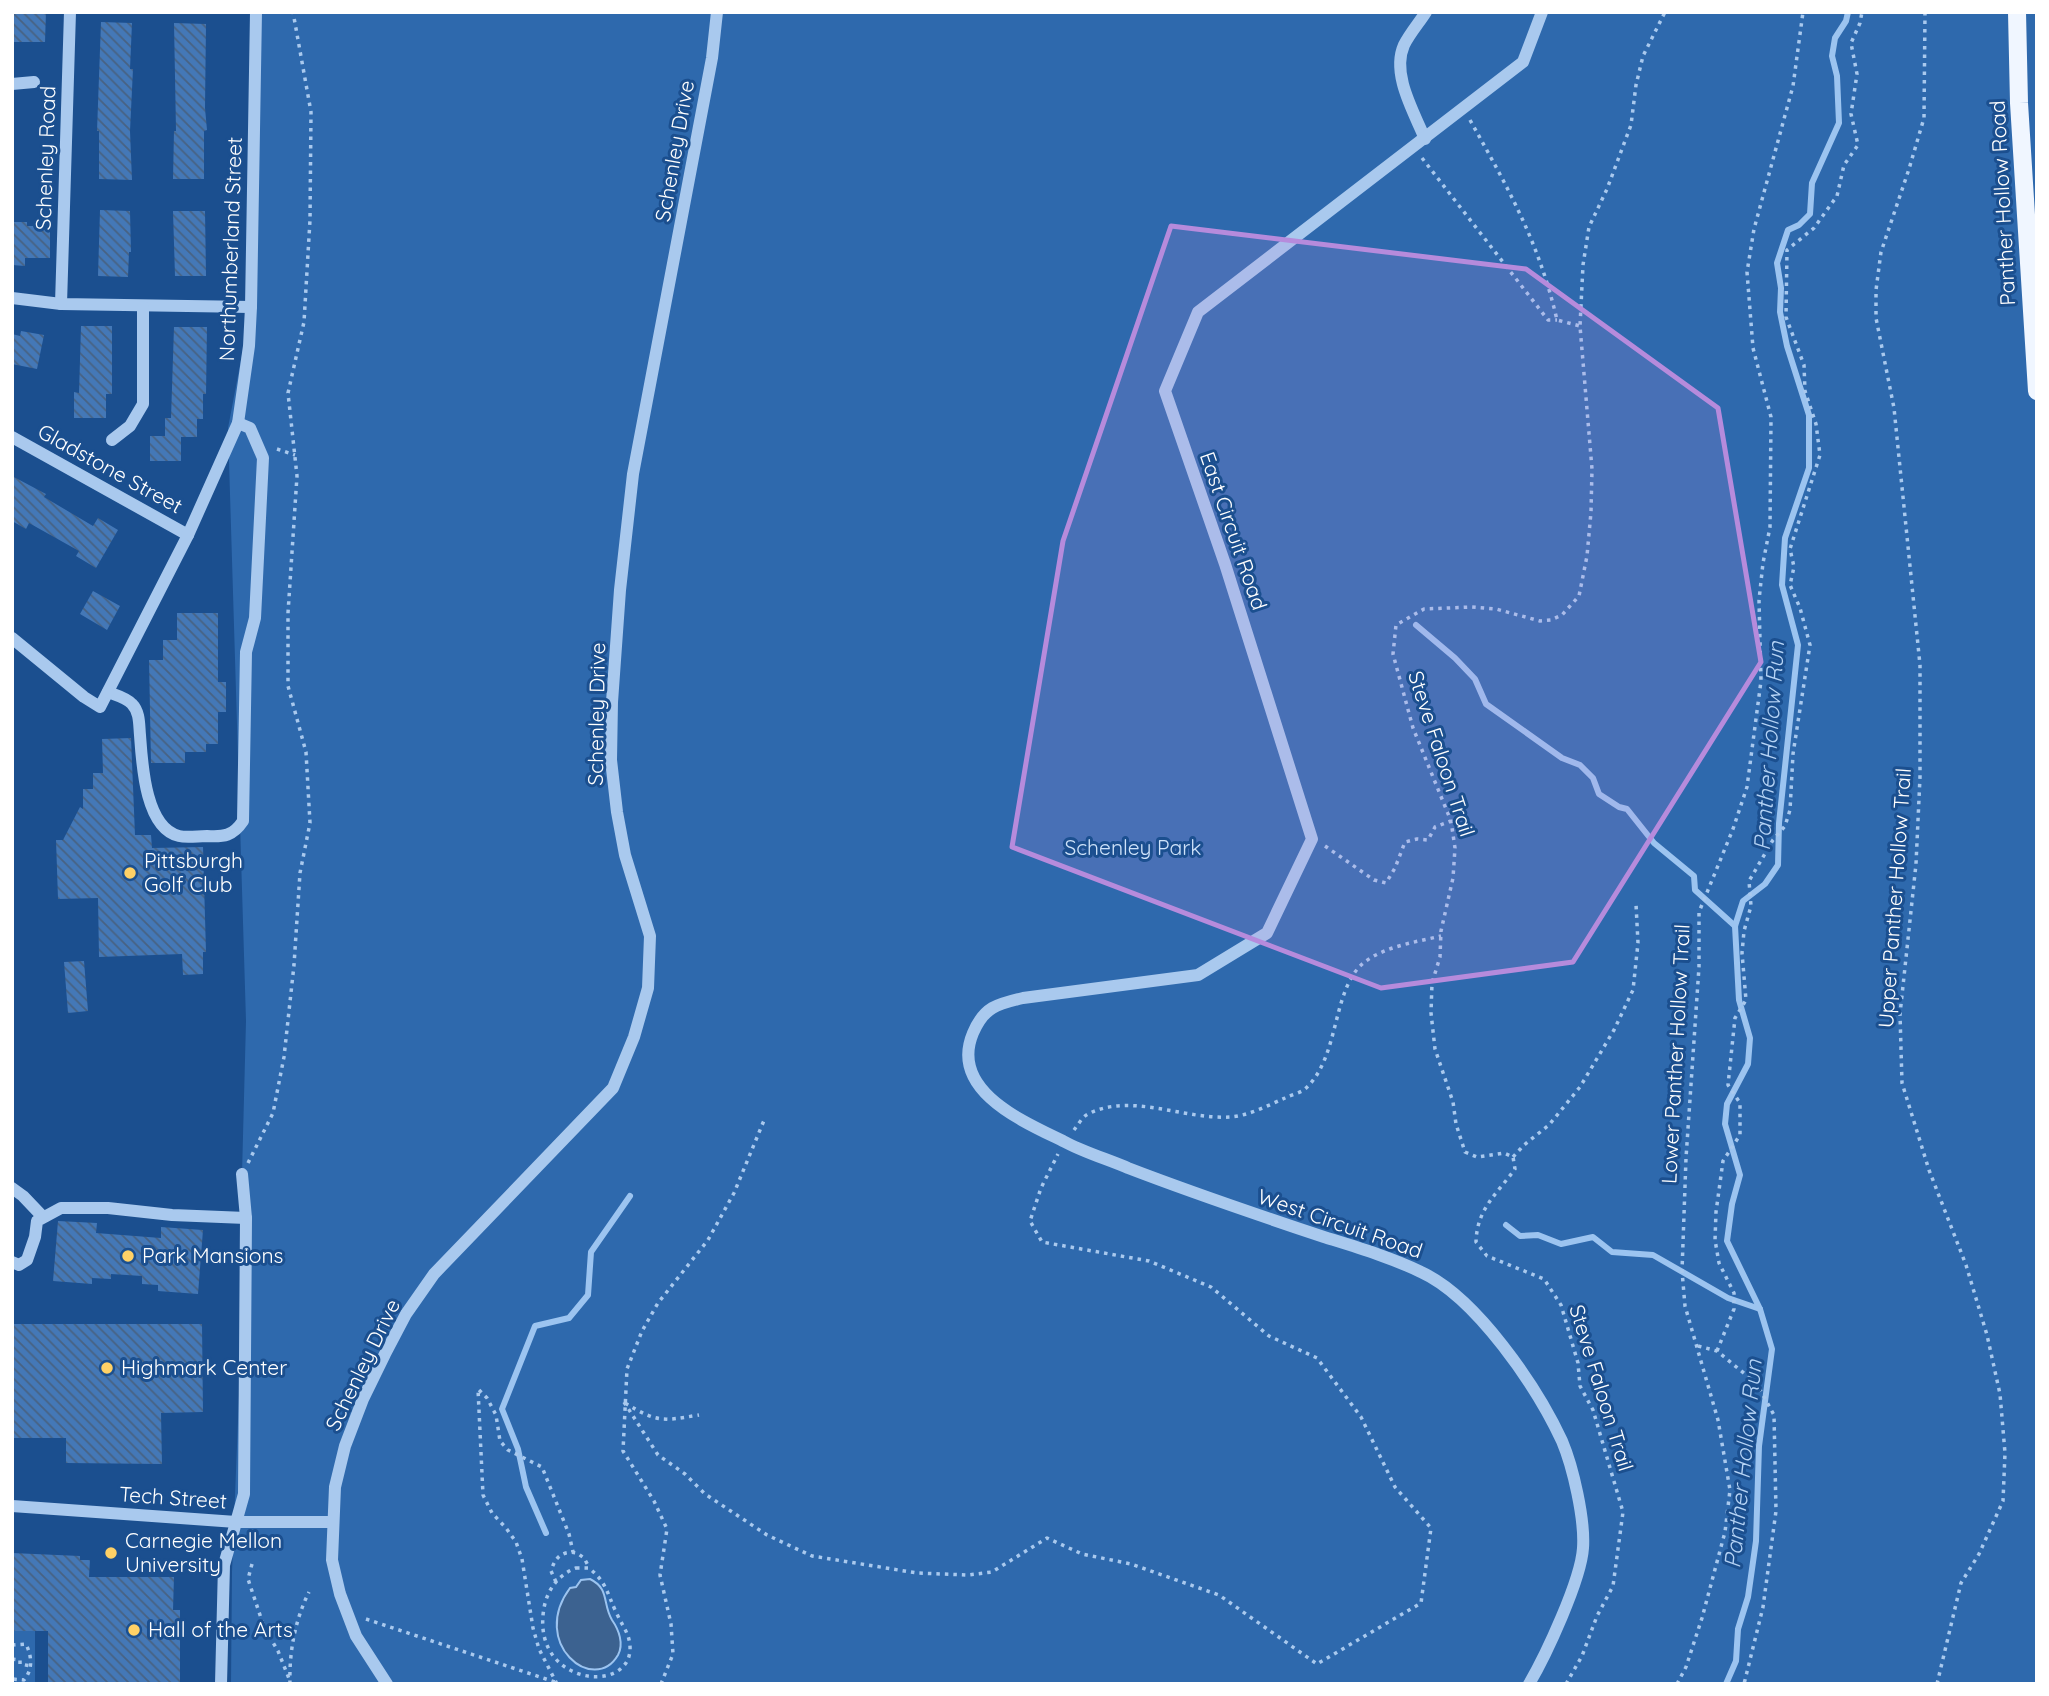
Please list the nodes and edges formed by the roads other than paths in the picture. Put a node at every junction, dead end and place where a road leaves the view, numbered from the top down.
1 (69, 12) edge
2 (256, 12) edge
3 (717, 12) edge
4 (1426, 12) edge
5 (1542, 12) edge
6 (2017, 12) edge
7 (34, 82) dead end
8 (12, 84) edge
9 (1425, 139) junction
10 (12, 298) edge
11 (61, 304) junction
12 (143, 307) junction
13 (251, 307) junction
14 (2037, 391) edge
15 (238, 423) junction
16 (12, 437) edge
17 (112, 440) dead end
18 (188, 535) junction
19 (12, 638) edge
20 (108, 692) junction
21 (998, 1004) joint
22 (242, 1174) road end
23 (12, 1188) edge
24 (43, 1217) junction
25 (246, 1217) junction
26 (12, 1262) edge
27 (12, 1506) edge
28 (236, 1522) junction
29 (332, 1522) junction
30 (221, 1684) edge
31 (387, 1684) edge
32 (1529, 1684) edge

1 - 11 street, Schenley Road
2 - 13 street, Northumberland Street
3 - 29 street, Schenley Drive
4 - 9 street
5 - 9 street, East Circuit Road
6 - 14 main road, Panther Hollow Road
7 - 8 street, Schenley Road
9 - 21 street, East Circuit Road
10 - 11 street
11 - 12 street
12 - 13 street
12 - 17 street
13 - 15 street, Northumberland Street
15 - 18 street, Northumberland Street
15 - 20 street
16 - 18 street, Gladstone Street
18 - 20 street, Northumberland Street
19 - 20 street, Northumberland Street
21 - 32 street, West Circuit Road
22 - 25 street
23 - 24 street
24 - 25 street
24 - 26 street
25 - 28 street
27 - 28 street, Tech Street
28 - 29 street, Tech Street
28 - 30 street
29 - 31 street, Schenley Drive

